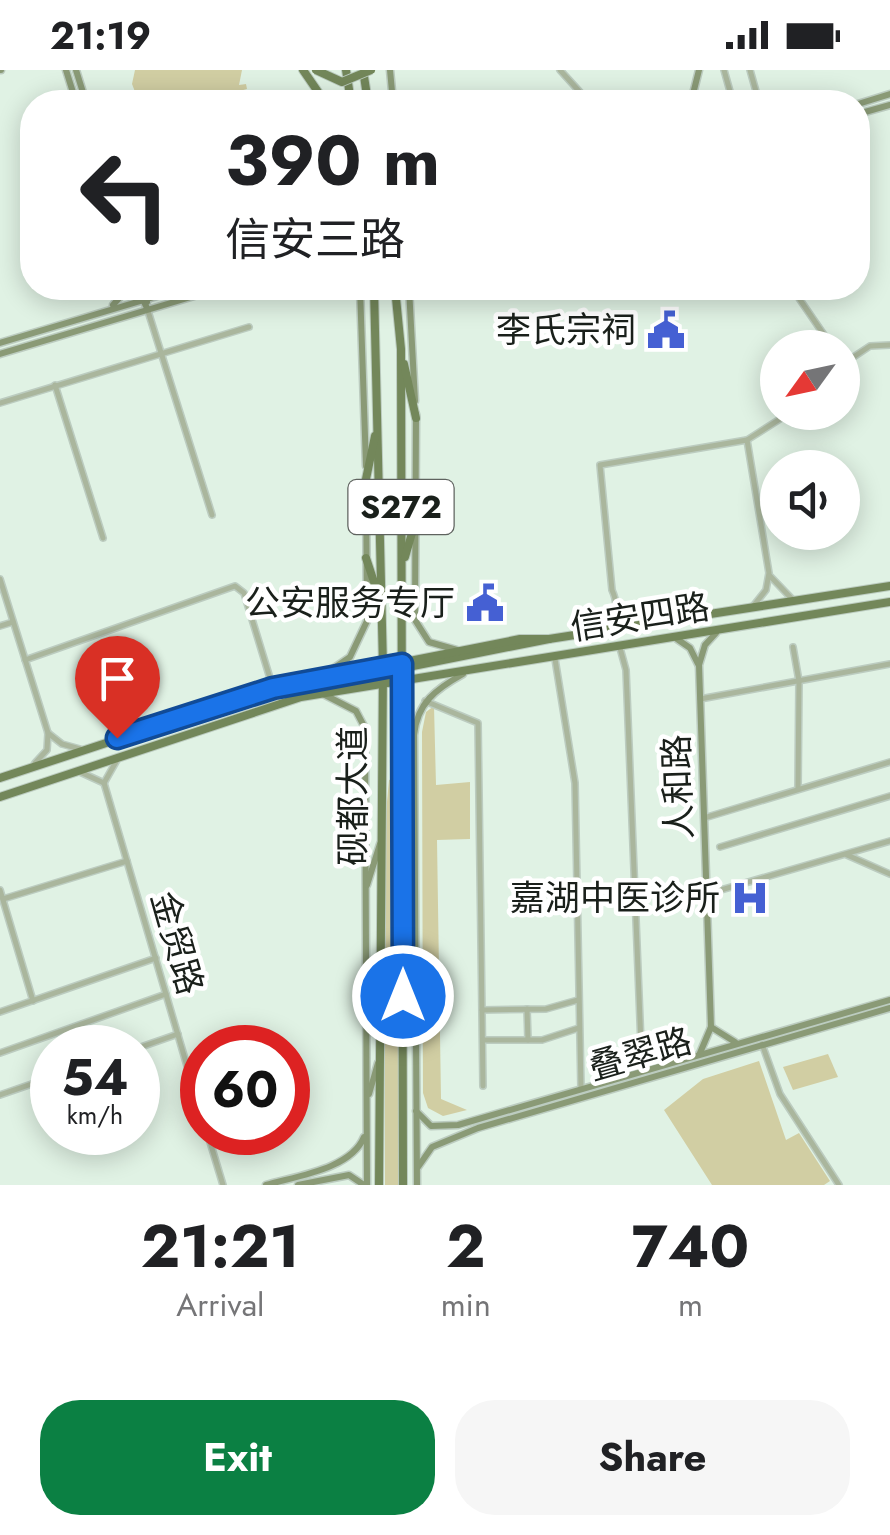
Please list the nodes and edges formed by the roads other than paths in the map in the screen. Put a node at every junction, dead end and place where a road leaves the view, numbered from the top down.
1 (316, 70) edge
2 (371, 70) edge
3 (560, 70) edge
4 (576, 70) edge
5 (570, 76) junction
6 (581, 90) edge
7 (117, 300) edge
8 (140, 300) edge
9 (144, 300) edge
10 (176, 300) edge
11 (360, 300) edge
12 (374, 300) edge
13 (400, 300) edge
14 (403, 300) edge
15 (800, 300) edge
16 (110, 308) junction
17 (146, 308) junction
18 (64, 322) junction
19 (249, 327) dead end
20 (821, 330) edge
21 (66, 333) junction
22 (0, 343) edge
23 (890, 345) edge
24 (401, 350) junction
25 (160, 351) junction
26 (860, 352) edge
27 (0, 354) edge
28 (54, 385) junction
29 (0, 403) edge
30 (379, 417) junction
31 (416, 418) junction
32 (763, 430) edge
33 (747, 440) junction
34 (366, 479) junction
35 (212, 515) dead end
36 (417, 516) junction
37 (103, 538) dead end
38 (366, 558) junction
39 (402, 568) junction
40 (380, 572) junction
41 (769, 573) junction
42 (0, 579) edge
43 (890, 586) edge
44 (845, 592) junction
45 (794, 600) junction
46 (617, 602) junction
47 (890, 602) edge
48 (382, 604) junction
49 (752, 606) junction
50 (846, 609) junction
51 (13, 622) junction
52 (658, 622) junction
53 (0, 626) edge
54 (599, 632) junction
55 (716, 633) junction
56 (677, 638) junction
57 (548, 639) junction
58 (793, 647) dead end
59 (620, 648) junction
60 (462, 650) junction
61 (477, 656) junction
62 (555, 659) junction
63 (25, 660) junction
64 (402, 664) junction
65 (890, 664) edge
66 (699, 665) junction
67 (382, 668) junction
68 (480, 671) junction
69 (463, 674) junction
70 (320, 677) junction
71 (298, 682) junction
72 (399, 682) junction
73 (799, 682) junction
74 (380, 684) junction
75 (273, 688) junction
76 (321, 694) junction
77 (302, 697) junction
78 (700, 699) junction
79 (425, 701) junction
80 (478, 723) junction
81 (488, 723) dead end
82 (48, 733) junction
83 (82, 749) junction
84 (414, 753) junction
85 (121, 754) junction
86 (890, 762) edge
87 (28, 769) junction
88 (76, 771) junction
89 (402, 771) junction
90 (380, 775) junction
91 (0, 778) edge
92 (104, 782) junction
93 (798, 790) junction
94 (890, 796) edge
95 (0, 797) edge
96 (402, 811) junction
97 (704, 818) junction
98 (890, 841) edge
99 (380, 843) junction
100 (402, 844) junction
101 (720, 847) dead end
102 (845, 854) junction
103 (127, 860) junction
104 (890, 874) edge
105 (0, 890) edge
106 (366, 891) junction
107 (707, 894) junction
108 (415, 895) junction
109 (2, 899) junction
110 (156, 958) junction
111 (166, 994) junction
112 (890, 998) edge
113 (579, 1000) junction
114 (33, 1001) junction
115 (890, 1008) edge
116 (528, 1009) junction
117 (482, 1010) junction
118 (862, 1011) junction
119 (0, 1012) edge
120 (712, 1027) junction
121 (580, 1028) junction
122 (178, 1034) junction
123 (160, 1040) edge
124 (482, 1040) junction
125 (528, 1040) junction
126 (180, 1041) edge
127 (736, 1042) junction
128 (762, 1044) junction
129 (0, 1052) edge
130 (700, 1054) junction
131 (380, 1057) junction
132 (642, 1070) junction
133 (30, 1085) edge
134 (483, 1086) dead end
135 (580, 1090) junction
136 (0, 1095) edge
137 (367, 1103) junction
138 (415, 1108) junction
139 (458, 1124) junction
140 (367, 1131) junction
141 (458, 1137) junction
142 (214, 1155) edge
143 (329, 1165) junction
144 (418, 1170) junction
145 (328, 1178) junction
146 (223, 1185) edge
147 (266, 1185) edge
148 (298, 1185) edge
149 (365, 1185) edge
150 (380, 1185) edge
151 (403, 1185) edge
152 (417, 1185) edge
153 (839, 1185) edge

1 - 2 main road, bridge
3 - 5 street
4 - 5 street
5 - 6 street
7 - 16 street
8 - 16 street
9 - 17 street
10 - 17 street
11 - 34 street
12 - 30 main road, 砚都大道 / S272
13 - 24 main road, 砚都大道 / S272
14 - 31 street
15 - 20 street
16 - 18 street
17 - 21 street
17 - 25 street
18 - 21 street
18 - 22 street
19 - 25 street
21 - 27 street
23 - 26 street
24 - 31 main road
24 - 39 main road, 砚都大道 / S272
25 - 28 street
25 - 35 street
28 - 29 street
28 - 37 street
30 - 34 main road
30 - 40 main road, 砚都大道 / S272
31 - 36 street
32 - 33 street
33 - 41 street
33 - 46 street
34 - 38 street
36 - 39 main road
36 - 60 street
38 - 48 main road
38 - 70 street
39 - 40 main road
39 - 64 main road, 砚都大道 / S272
40 - 48 main road, 砚都大道 / S272
41 - 45 street
41 - 49 street
42 - 51 street
43 - 44 main road, 信安四路
44 - 45 main road, 信安四路
44 - 50 main road
45 - 49 main road, 信安四路
46 - 52 street
46 - 54 street
47 - 50 main road, 信安四路
48 - 67 main road, 砚都大道 / S272
49 - 52 main road, 信安四路
50 - 55 main road, 信安四路
51 - 53 street
51 - 63 street
52 - 54 main road, 信安四路
54 - 57 main road, 信安四路
55 - 56 main road, 信安四路
55 - 66 street
56 - 59 main road, 信安四路
56 - 66 street
57 - 60 main road
57 - 61 main road, 信安四路
58 - 73 street
59 - 62 main road, 信安四路
59 - 132 street
60 - 64 main road
61 - 64 main road, 信安四路
61 - 68 main road
62 - 68 main road, 信安四路
62 - 113 street
63 - 75 street
63 - 82 street
64 - 67 main road
64 - 72 main road, 砚都大道 / S272
65 - 73 street
66 - 78 street, 人和路
67 - 70 main road
67 - 74 main road, 砚都大道 / S272
68 - 69 main road, 信安四路
69 - 72 main road, 信安四路
69 - 79 street
70 - 71 main road
71 - 75 main road
71 - 77 main road
72 - 74 main road, 信安四路
72 - 89 main road, 砚都大道 / S272
73 - 78 street
73 - 93 street
74 - 76 main road, 信安四路
74 - 90 main road, 砚都大道 / S272
75 - 83 main road
76 - 77 main road, 信安四路
76 - 106 street, 砚都大道
77 - 85 main road, 信安四路
78 - 97 street, 人和路
79 - 80 street
79 - 84 street, 砚都大道
80 - 81 street
80 - 117 street
82 - 83 street
82 - 87 street
83 - 87 main road
84 - 96 street
84 - 108 street, 砚都大道
85 - 88 main road, 信安四路
85 - 92 street
86 - 93 street
87 - 91 main road
88 - 92 street
88 - 95 main road, 信安四路
89 - 90 main road
89 - 96 main road, 砚都大道 / S272
90 - 99 main road, 砚都大道 / S272
92 - 103 street, 金贸路
93 - 97 street
94 - 101 street
96 - 100 main road, 砚都大道 / S272
97 - 107 street, 人和路
98 - 102 street
99 - 106 street
99 - 131 main road, 砚都大道 / S272
100 - 108 street
100 - 151 main road, 砚都大道 / S272
102 - 104 street
102 - 107 street
103 - 109 street
103 - 110 street, 金贸路
105 - 109 street
106 - 137 street, 砚都大道
107 - 120 street, 人和路
108 - 138 street, 砚都大道
109 - 114 street
110 - 111 street, 金贸路
110 - 114 street
111 - 122 street, 金贸路
111 - 129 street
112 - 118 street, 叠翠路
113 - 116 street
113 - 121 street
114 - 119 street
115 - 118 street, 叠翠路
116 - 117 street
116 - 125 street
117 - 124 street
118 - 127 street, 叠翠路
118 - 128 street, 叠翠路
120 - 127 street
120 - 130 street
121 - 125 street
121 - 135 street
122 - 123 street
122 - 126 street, 金贸路
124 - 125 street
124 - 134 street
127 - 130 street, 叠翠路
128 - 141 street, 叠翠路
128 - 153 street
130 - 132 street, 叠翠路
131 - 137 street
131 - 150 main road, 砚都大道 / S272
132 - 135 street, 叠翠路
133 - 136 street
135 - 139 street, 叠翠路
137 - 140 street, 砚都大道
138 - 139 street
138 - 144 street, 砚都大道
139 - 141 street
140 - 143 street
140 - 149 street, 砚都大道
141 - 144 street, 叠翠路
142 - 146 street
143 - 145 street
143 - 147 street
144 - 152 street, 砚都大道
145 - 148 street
145 - 149 street

